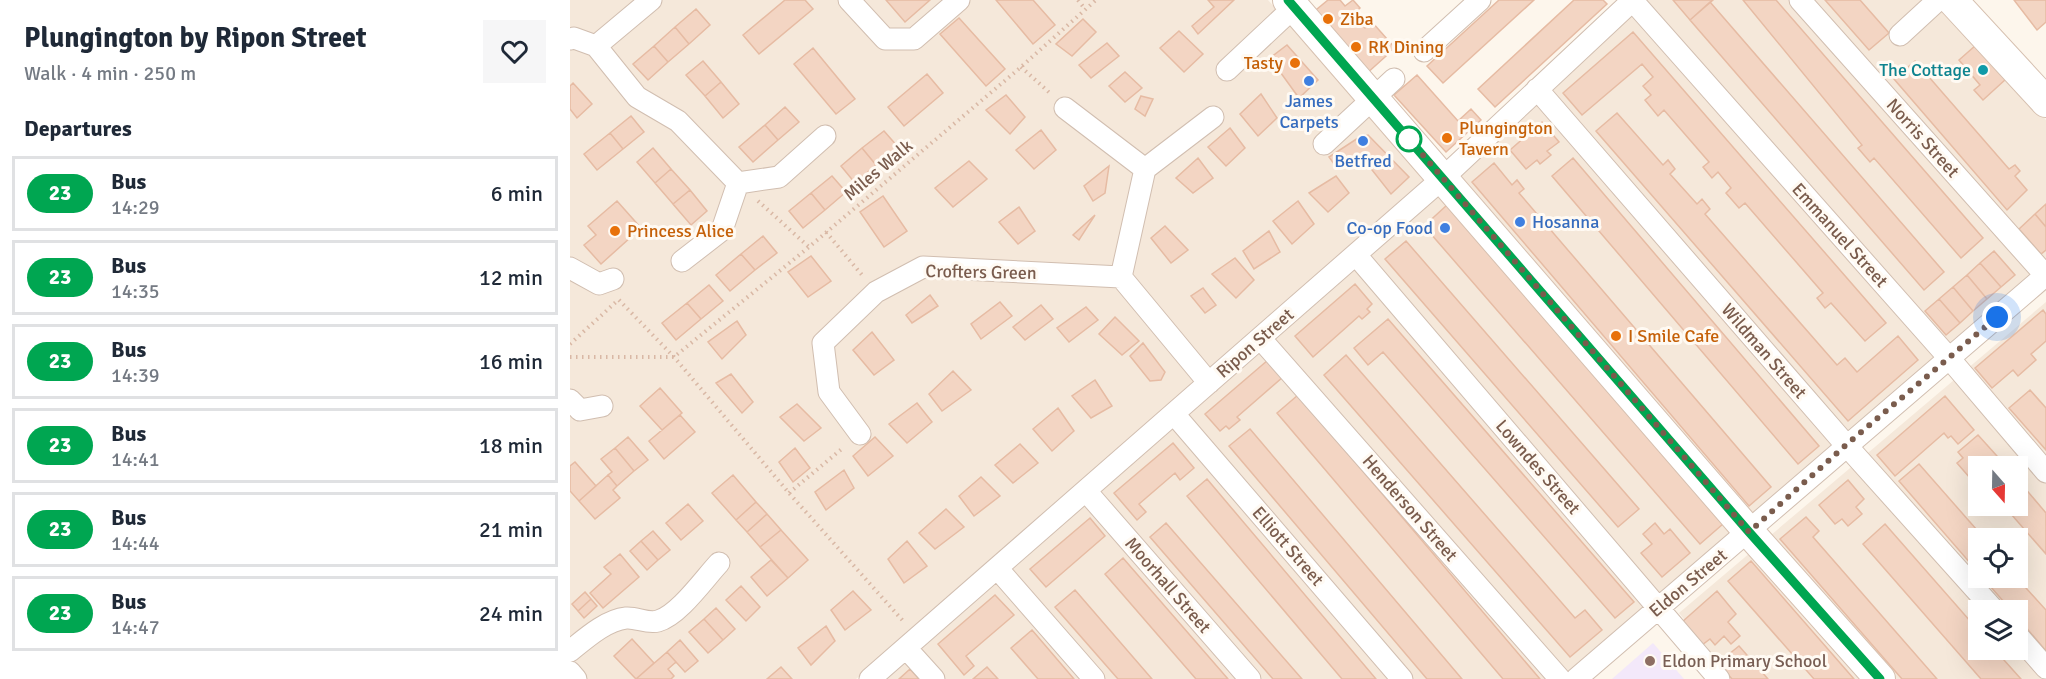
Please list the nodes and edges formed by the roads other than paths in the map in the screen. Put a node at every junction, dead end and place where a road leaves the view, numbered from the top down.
1 (651, 0) edge
2 (849, 0) edge
3 (960, 0) edge
4 (1480, 0) edge
5 (1633, 0) edge
6 (1800, 0) edge
7 (1938, 0) edge
8 (1952, 0) edge
9 (1291, 4) edge
10 (1900, 35) dead end
11 (570, 39) edge
12 (596, 46) junction
13 (1424, 51) dead end
14 (1227, 70) dead end
15 (1383, 88) junction
16 (1537, 89) junction
17 (2044, 97) edge
18 (1065, 108) road end
19 (1214, 117) dead end
20 (825, 136) dead end
21 (1324, 144) dead end
22 (1145, 169) junction
23 (1443, 178) junction
24 (738, 183) junction
25 (1356, 255) junction
26 (682, 261) dead end
27 (570, 268) edge
28 (2046, 276) edge
29 (1121, 277) junction
30 (610, 288) road end
31 (1260, 338) junction
32 (1949, 358) junction
33 (1209, 383) junction
34 (570, 399) edge
35 (602, 406) dead end
36 (1174, 414) junction
37 (860, 434) road end
38 (1846, 445) junction
39 (2046, 472) edge
40 (1086, 491) junction
41 (1749, 532) junction
42 (719, 563) dead end
43 (997, 568) junction
44 (1985, 600) edge
45 (1659, 607) junction
46 (912, 643) junction
47 (2028, 647) edge
48 (570, 651) edge
49 (2046, 668) edge
50 (570, 672) edge
51 (576, 679) edge
52 (870, 679) edge
53 (934, 679) edge
54 (1094, 679) edge
55 (1250, 679) edge
56 (1402, 679) edge
57 (1560, 679) edge
58 (1576, 679) edge
59 (1719, 679) edge
60 (1880, 679) edge

1 - 12 street
2 - 3 street
4 - 13 street
5 - 16 street, Ripon Street
5 - 32 street, Emmanuel Street
6 - 28 street, Norris Street
7 - 10 street
8 - 17 street
9 - 14 street
9 - 15 street
11 - 12 street
12 - 24 street
15 - 21 street
15 - 23 street
16 - 23 street, Ripon Street
16 - 38 street, Wildman Street
18 - 22 street
19 - 22 street
20 - 24 street
22 - 29 street
23 - 25 street, Ripon Street
23 - 41 street
24 - 26 street
25 - 31 street, Ripon Street
25 - 45 street, Lowndes Street
27 - 30 street
28 - 32 street, Eldon Street
29 - 33 street
29 - 37 street, Crofters Green
31 - 33 street, Ripon Street
31 - 57 street, Henderson Street
32 - 38 street, Eldon Street
32 - 39 street, Emmanuel Street
33 - 36 street, Ripon Street
34 - 35 street
36 - 40 street, Ripon Street
36 - 56 street, Elliott Street
38 - 41 street, Eldon Street
38 - 44 street, Wildman Street
40 - 43 street, Ripon Street
40 - 55 street, Moorhall Street
41 - 45 street, Eldon Street
41 - 60 street
42 - 48 street
43 - 46 street, Ripon Street
43 - 54 street
45 - 58 street, Eldon Street
45 - 59 street, Lowndes Street
46 - 52 street, Ripon Street
46 - 53 street
47 - 49 street
50 - 51 street

